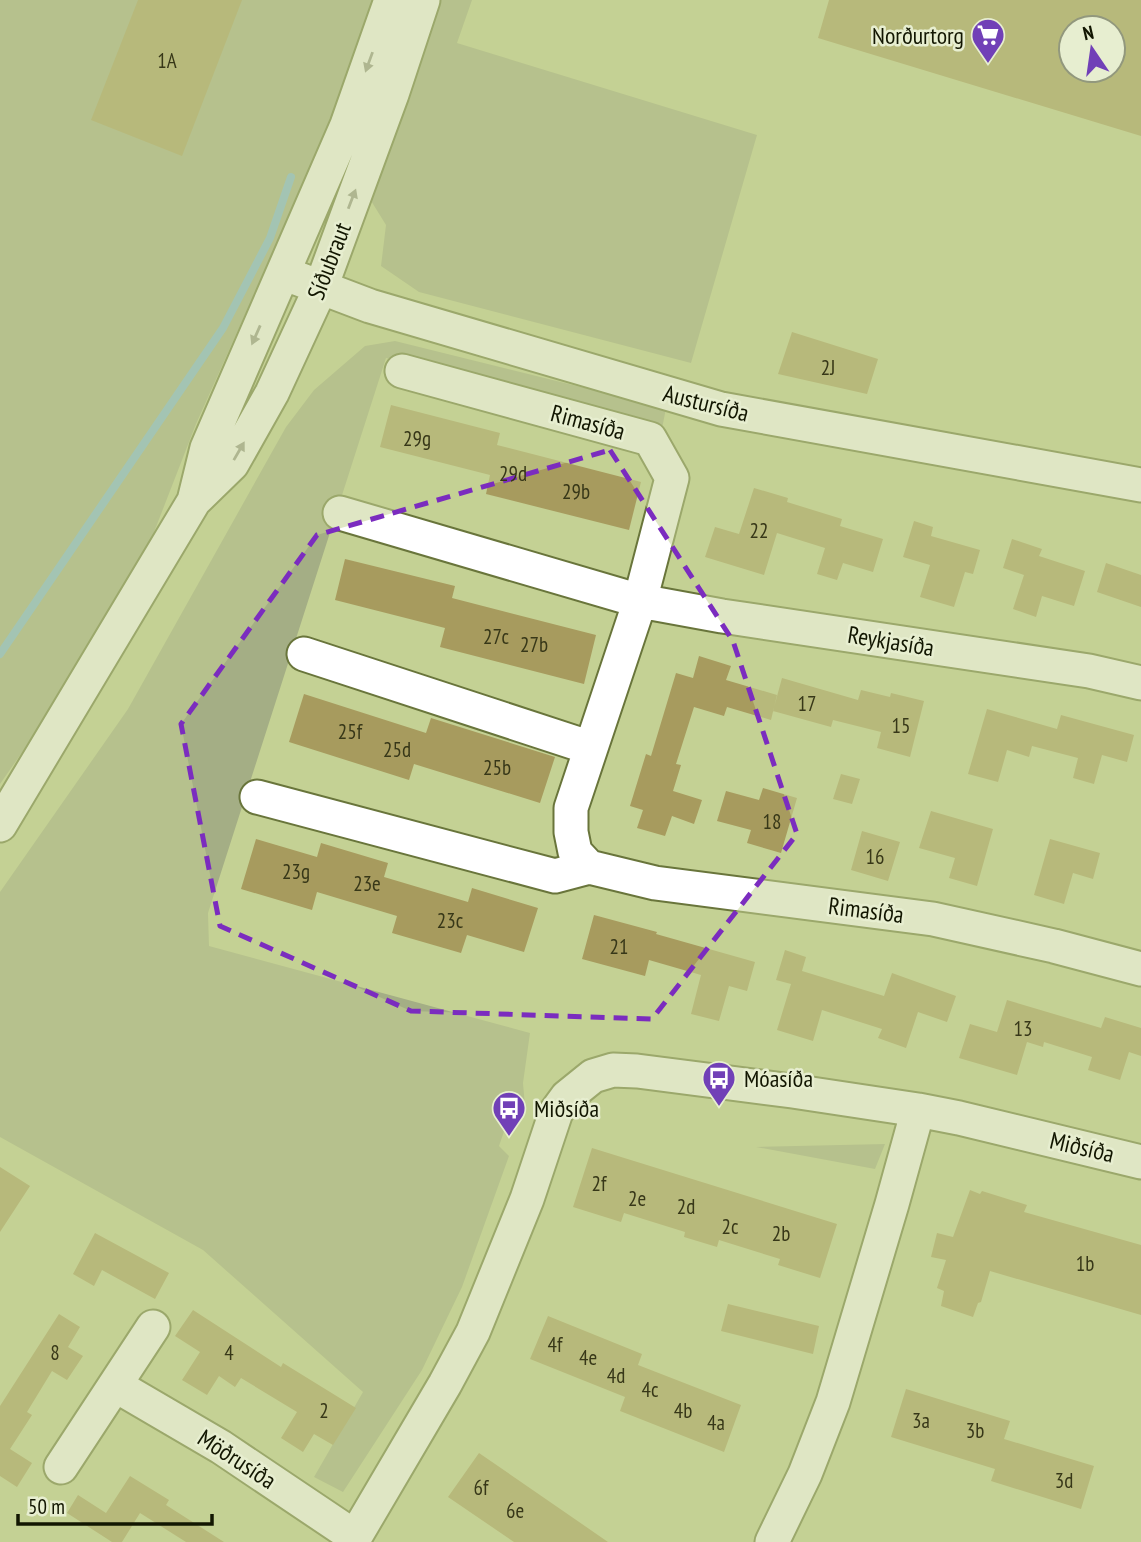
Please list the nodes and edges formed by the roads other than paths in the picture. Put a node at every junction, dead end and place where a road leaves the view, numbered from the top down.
1 (391, 0) edge
2 (423, 0) edge
3 (284, 273) junction
4 (321, 287) junction
5 (402, 371) dead end
6 (1141, 485) edge
7 (194, 501) junction
8 (340, 513) dead end
9 (640, 601) junction
10 (304, 654) dead end
11 (1141, 683) edge
12 (591, 748) junction
13 (257, 797) dead end
14 (0, 825) edge
15 (589, 867) junction
16 (1141, 969) edge
17 (918, 1110) junction
18 (1141, 1162) edge
19 (153, 1328) dead end
20 (116, 1385) junction
21 (61, 1467) dead end
22 (353, 1539) edge
23 (772, 1542) edge

1 -> 3 street, Síðubraut
4 -> 2 street, Síðubraut
3 - 4 street, Austursíða
3 -> 7 street, Síðubraut
4 - 6 street, Austursíða
7 -> 4 street, Síðubraut
5 - 9 street, Rimasíða
7 - 14 street, Síðubraut
8 - 9 street
9 - 11 street, Reykjasíða
9 - 12 street, Rimasíða
10 - 12 street
12 - 15 street, Rimasíða
13 - 15 street, Rimasíða
15 - 16 street, Rimasíða
17 - 18 street, Miðsíða
17 - 22 street, Miðsíða
17 - 23 street
19 - 20 street
20 - 21 street
20 - 22 street, Möðrusíða

